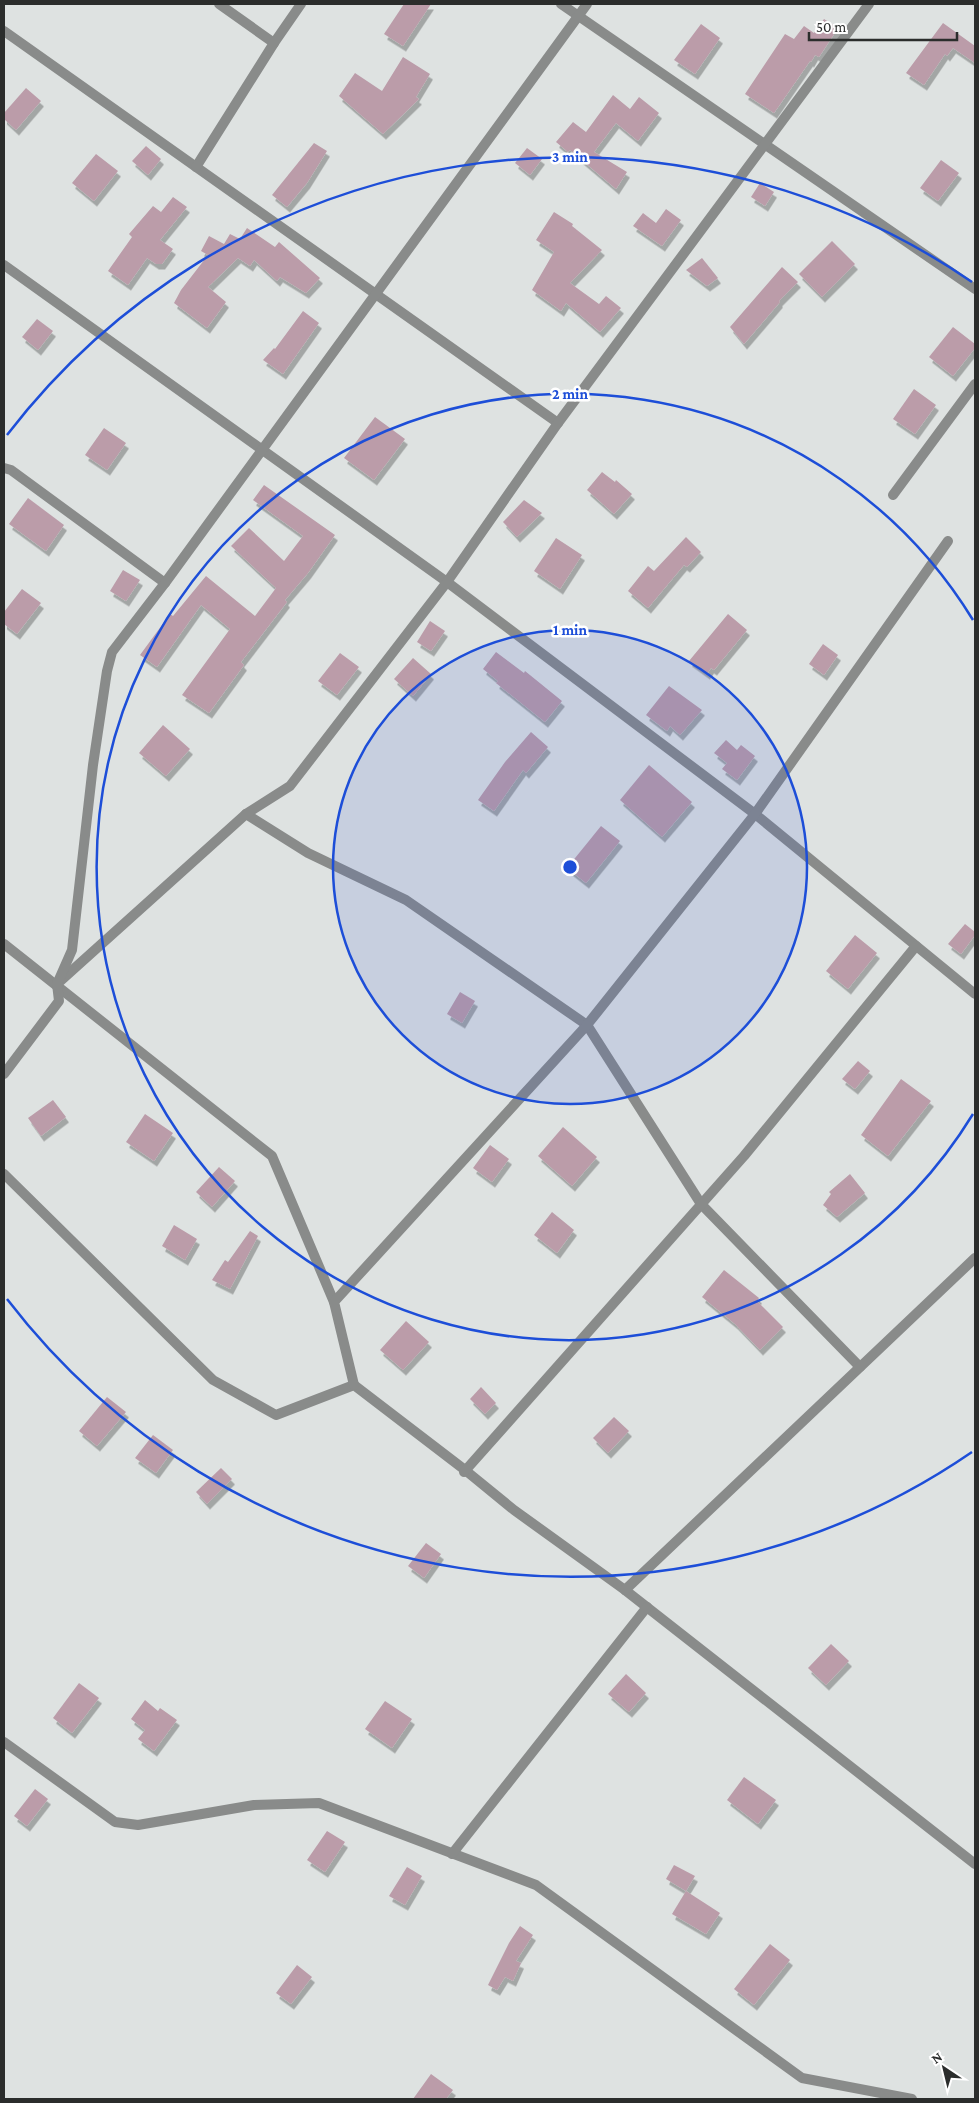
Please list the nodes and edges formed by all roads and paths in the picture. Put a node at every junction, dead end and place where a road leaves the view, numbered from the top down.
1 (219, 4) edge
2 (301, 4) edge
3 (561, 4) edge
4 (587, 4) edge
5 (869, 4) edge
6 (578, 16) junction
7 (4, 31) edge
8 (274, 43) junction
9 (765, 144) junction
10 (196, 167) junction
11 (4, 265) edge
12 (975, 289) edge
13 (375, 293) junction
14 (975, 384) edge
15 (558, 423) junction
16 (262, 449) junction
17 (4, 468) edge
18 (893, 496) dead end
19 (948, 541) dead end
20 (447, 582) junction
21 (165, 583) junction
22 (246, 814) junction
23 (754, 814) junction
24 (4, 944) edge
25 (916, 946) junction
26 (57, 984) junction
27 (975, 994) edge
28 (587, 1026) junction
29 (4, 1074) edge
30 (4, 1174) edge
31 (701, 1204) junction
32 (975, 1258) edge
33 (334, 1302) junction
34 (860, 1367) junction
35 (354, 1385) junction
36 (464, 1471) junction
37 (625, 1590) junction
38 (647, 1608) junction
39 (4, 1742) edge
40 (452, 1854) junction
41 (975, 1864) edge
42 (912, 2099) edge

1 - 8 street
2 - 8 street
3 - 6 street
4 - 6 street
5 - 9 street
6 - 9 street
6 - 13 street
7 - 10 street
8 - 10 street
9 - 12 street
9 - 15 street
10 - 13 street
11 - 16 street
13 - 15 street
13 - 16 street
14 - 18 street
15 - 20 street
16 - 20 street
16 - 21 street
17 - 21 street
19 - 23 street
20 - 22 street
20 - 23 street
21 - 26 street
22 - 26 street
22 - 28 street
23 - 25 street
23 - 28 street
24 - 26 street
25 - 27 street
25 - 31 street
26 - 29 street
26 - 33 street
28 - 31 street
28 - 33 street
30 - 35 street
31 - 34 street
31 - 36 street
32 - 34 street
33 - 35 street
34 - 37 street
35 - 36 street
36 - 37 street
37 - 38 street
38 - 40 street
38 - 41 street
39 - 40 street
40 - 42 street

